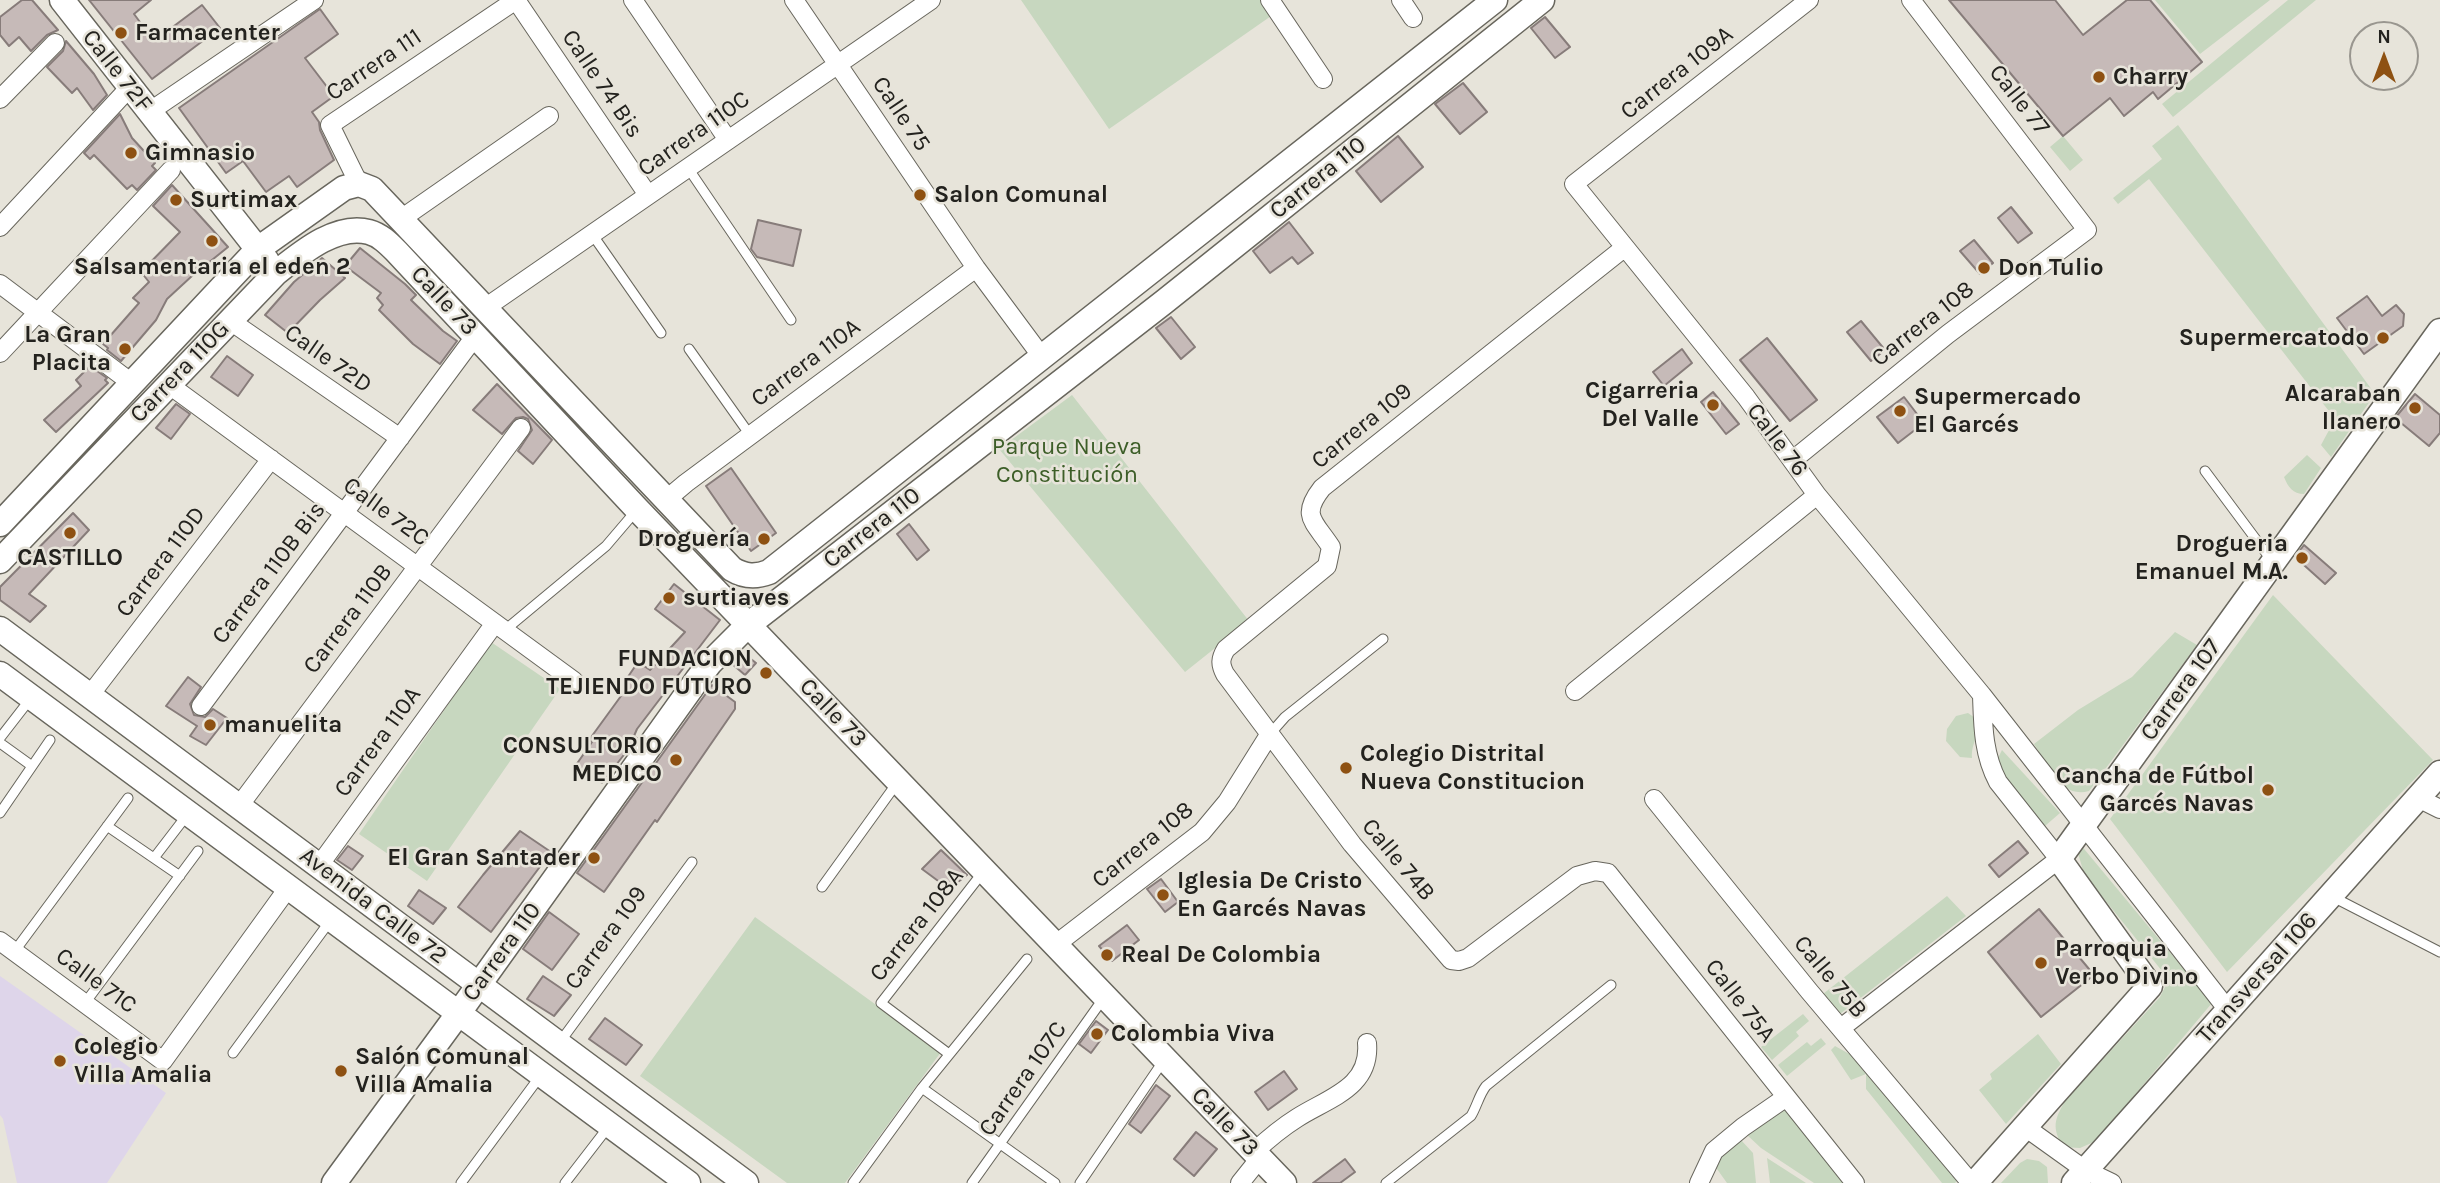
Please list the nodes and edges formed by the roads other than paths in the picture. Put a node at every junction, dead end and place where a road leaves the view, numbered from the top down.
1 (62, 0) edge
2 (314, 0) edge
3 (516, 0) edge
4 (634, 0) edge
5 (794, 0) edge
6 (932, 0) edge
7 (1270, 0) edge
8 (1401, 0) edge
9 (1495, 0) edge
10 (1542, 0) edge
11 (1809, 0) edge
12 (1911, 0) edge
13 (1413, 18) dead end
14 (55, 43) dead end
15 (838, 64) junction
16 (1323, 79) dead end
17 (130, 87) junction
18 (0, 99) edge
19 (149, 112) junction
20 (549, 116) dead end
21 (727, 140) junction
22 (688, 168) junction
23 (171, 170) dead end
24 (359, 184) junction
25 (1574, 184) joint
26 (648, 195) junction
27 (401, 219) junction
28 (0, 227) edge
29 (2087, 230) joint
30 (592, 234) junction
31 (385, 240) joint
32 (1624, 248) junction
33 (258, 249) junction
34 (976, 268) junction
35 (276, 273) junction
36 (0, 284) edge
37 (485, 307) junction
38 (38, 313) junction
39 (229, 320) junction
40 (791, 320) dead end
41 (2440, 331) edge
42 (660, 333) dead end
43 (476, 335) junction
44 (689, 349) dead end
45 (0, 353) edge
46 (1042, 357) junction
47 (133, 384) junction
48 (168, 384) junction
49 (521, 428) dead end
50 (750, 435) junction
51 (400, 438) junction
52 (271, 459) junction
53 (1793, 460) junction
54 (2205, 471) dead end
55 (1817, 495) junction
56 (667, 499) junction
57 (637, 509) junction
58 (344, 513) junction
59 (0, 524) edge
60 (0, 561) edge
61 (2273, 563) junction
62 (418, 566) junction
63 (754, 576) joint
64 (748, 625) junction
65 (500, 626) junction
66 (0, 629) edge
67 (1383, 639) dead end
68 (0, 674) edge
69 (1225, 674) joint
70 (574, 681) dead end
71 (1575, 691) dead end
72 (90, 695) junction
73 (1982, 695) junction
74 (32, 697) junction
75 (201, 706) dead end
76 (1269, 735) junction
77 (0, 740) edge
78 (50, 740) dead end
79 (32, 766) junction
80 (2440, 772) edge
81 (898, 781) junction
82 (128, 798) dead end
83 (2418, 798) junction
84 (1654, 799) dead end
85 (239, 806) junction
86 (2440, 809) edge
87 (0, 813) edge
88 (188, 813) junction
89 (2084, 824) junction
90 (107, 826) junction
91 (198, 851) dead end
92 (326, 856) dead end
93 (154, 859) junction
94 (2059, 859) junction
95 (692, 862) dead end
96 (984, 871) junction
97 (180, 876) junction
98 (1577, 876) joint
99 (822, 887) dead end
100 (288, 888) junction
101 (2330, 896) junction
102 (331, 919) junction
103 (1055, 945) junction
104 (7, 946) edge
105 (2440, 953) edge
106 (1027, 959) dead end
107 (479, 984) junction
108 (1611, 985) dead end
109 (1105, 997) junction
110 (85, 1003) junction
111 (2228, 1010) junction
112 (458, 1014) junction
113 (1841, 1028) junction
114 (1367, 1043) dead end
115 (559, 1044) junction
116 (233, 1053) dead end
117 (949, 1054) junction
118 (1164, 1059) junction
119 (541, 1075) junction
120 (922, 1088) junction
121 (1785, 1098) junction
122 (610, 1125) junction
123 (2025, 1127) junction
124 (1001, 1144) junction
125 (1257, 1155) junction
126 (2079, 1176) edge
127 (679, 1180) edge
128 (334, 1183) edge
129 (461, 1183) edge
130 (565, 1183) edge
131 (746, 1183) edge
132 (853, 1183) edge
133 (972, 1183) edge
134 (1055, 1183) edge
135 (1080, 1183) edge
136 (1240, 1183) edge
137 (1284, 1183) edge
138 (1386, 1183) edge
139 (1699, 1183) edge
140 (1855, 1183) edge
141 (1973, 1183) edge
142 (2112, 1183) edge

1 - 17 main road, Calle 72F
2 - 19 street
3 - 24 street, Carrera 111
3 - 26 street, Calle 74 Bis
4 - 21 street
5 - 15 street, Calle 75
6 - 15 street, Carrera 110C
7 - 16 street
8 - 13 street
9 - 46 main road, Carrera 110
10 - 64 main road, Carrera 110
11 - 25 street, Carrera 109A
12 - 29 street, Calle 77
14 - 18 street
15 - 21 street, Carrera 110C
15 - 34 street, Calle 75
17 - 19 main road, Calle 72F
17 - 28 street
19 - 33 main road, Calle 72F
20 - 27 street
21 - 22 street, Carrera 110C
22 - 26 street, Carrera 110C
22 - 40 lane
23 - 38 street
24 - 27 main road, Calle 73
24 - 33 main road, Carrera 110G
25 - 32 street, Calle 76
26 - 30 street, Carrera 110C
27 - 37 main road, Calle 73
29 - 53 street, Carrera 108
30 - 37 street, Carrera 110C
30 - 42 lane
31 - 35 main road, Carrera 110G
31 - 43 main road, Calle 73
32 - 53 street, Calle 76
32 - 69 street, Carrera 109
33 - 35 main road, Calle 72F
33 - 47 main road, Carrera 110G
34 - 46 street, Calle 75
34 - 50 street, Carrera 110A
35 - 39 main road, Carrera 110G
36 - 38 street
37 - 56 main road, Calle 73
38 - 45 street
38 - 47 street
39 - 48 main road, Carrera 110G
39 - 51 street, Calle 72D
41 - 61 main road, Carrera 107
43 - 51 street, Carrera 110B Bis
43 - 57 main road, Calle 73
44 - 50 lane
46 - 63 main road, Carrera 110
47 - 59 main road, Carrera 110G
48 - 52 street, Calle 72C
48 - 60 main road, Carrera 110G
49 - 62 street, Carrera 110B
50 - 56 street, Carrera 110A
51 - 58 street, Carrera 110B Bis
52 - 58 street, Calle 72C
52 - 72 street, Carrera 110D
53 - 55 street, Calle 76
54 - 61 lane
55 - 71 street
55 - 73 street, Calle 76
56 - 63 main road, Calle 73
57 - 64 main road, Calle 73
57 - 65 lane
58 - 62 street, Calle 72C
58 - 75 street, Carrera 110B Bis
61 - 89 main road, Carrera 107
62 - 65 street, Calle 72C
62 - 85 street, Carrera 110B
64 - 81 main road, Calle 73
64 - 107 main road, Carrera 110
65 - 70 street, Calle 72C
65 - 92 street, Carrera 110A
66 - 72 main road, Avenida Calle 72
67 - 76 lane
68 - 74 main road, Avenida Calle 72
69 - 76 street, Calle 74B
72 - 85 main road, Avenida Calle 72
73 - 89 street, Calle 76
73 - 94 street
74 - 77 lane
74 - 88 main road, Avenida Calle 72
76 - 98 street, Calle 74B
76 - 103 street, Carrera 108
77 - 79 lane
78 - 79 lane
79 - 87 lane
80 - 83 main road, Transversal 106
81 - 96 main road, Calle 73
81 - 99 lane
82 - 90 lane
83 - 86 street
83 - 101 main road, Transversal 106
84 - 113 street, Calle 75B
85 - 107 main road, Avenida Calle 72
88 - 93 lane
88 - 100 main road, Avenida Calle 72
89 - 94 main road, Carrera 107
89 - 111 street, Calle 76
90 - 93 lane
90 - 104 lane
91 - 97 lane
93 - 97 lane
94 - 113 street, Carrera 107
94 - 123 main road
95 - 115 lane, Carrera 109
96 - 103 main road, Calle 73
96 - 117 lane, Carrera 108A
97 - 110 lane
98 - 121 street, Calle 75A
100 - 102 main road, Avenida Calle 72
100 - 110 street, Calle 71C
101 - 105 lane
101 - 111 main road, Transversal 106
102 - 112 main road, Avenida Calle 72
102 - 116 lane
103 - 109 main road, Calle 73
104 - 110 street, Calle 71C
106 - 117 lane
107 - 112 main road, Carrera 110
107 - 115 main road, Avenida Calle 72
108 - 138 lane
109 - 118 main road, Calle 73
109 - 124 lane, Carrera 107C
111 - 126 main road, Transversal 106
112 - 119 main road, Avenida Calle 72
112 - 128 main road, Carrera 110
113 - 141 street, Calle 75B
114 - 125 street
115 - 131 main road, Avenida Calle 72
117 - 120 lane
118 - 125 main road, Calle 73
118 - 135 lane
119 - 122 main road, Avenida Calle 72
119 - 129 lane
120 - 124 lane
120 - 132 lane
121 - 139 street
121 - 140 street, Calle 75A
122 - 127 main road, Avenida Calle 72
122 - 130 lane
123 - 126 street
123 - 141 main road
124 - 133 lane, Carrera 107C
124 - 134 lane
125 - 136 street
125 - 137 main road, Calle 73
126 - 142 street

